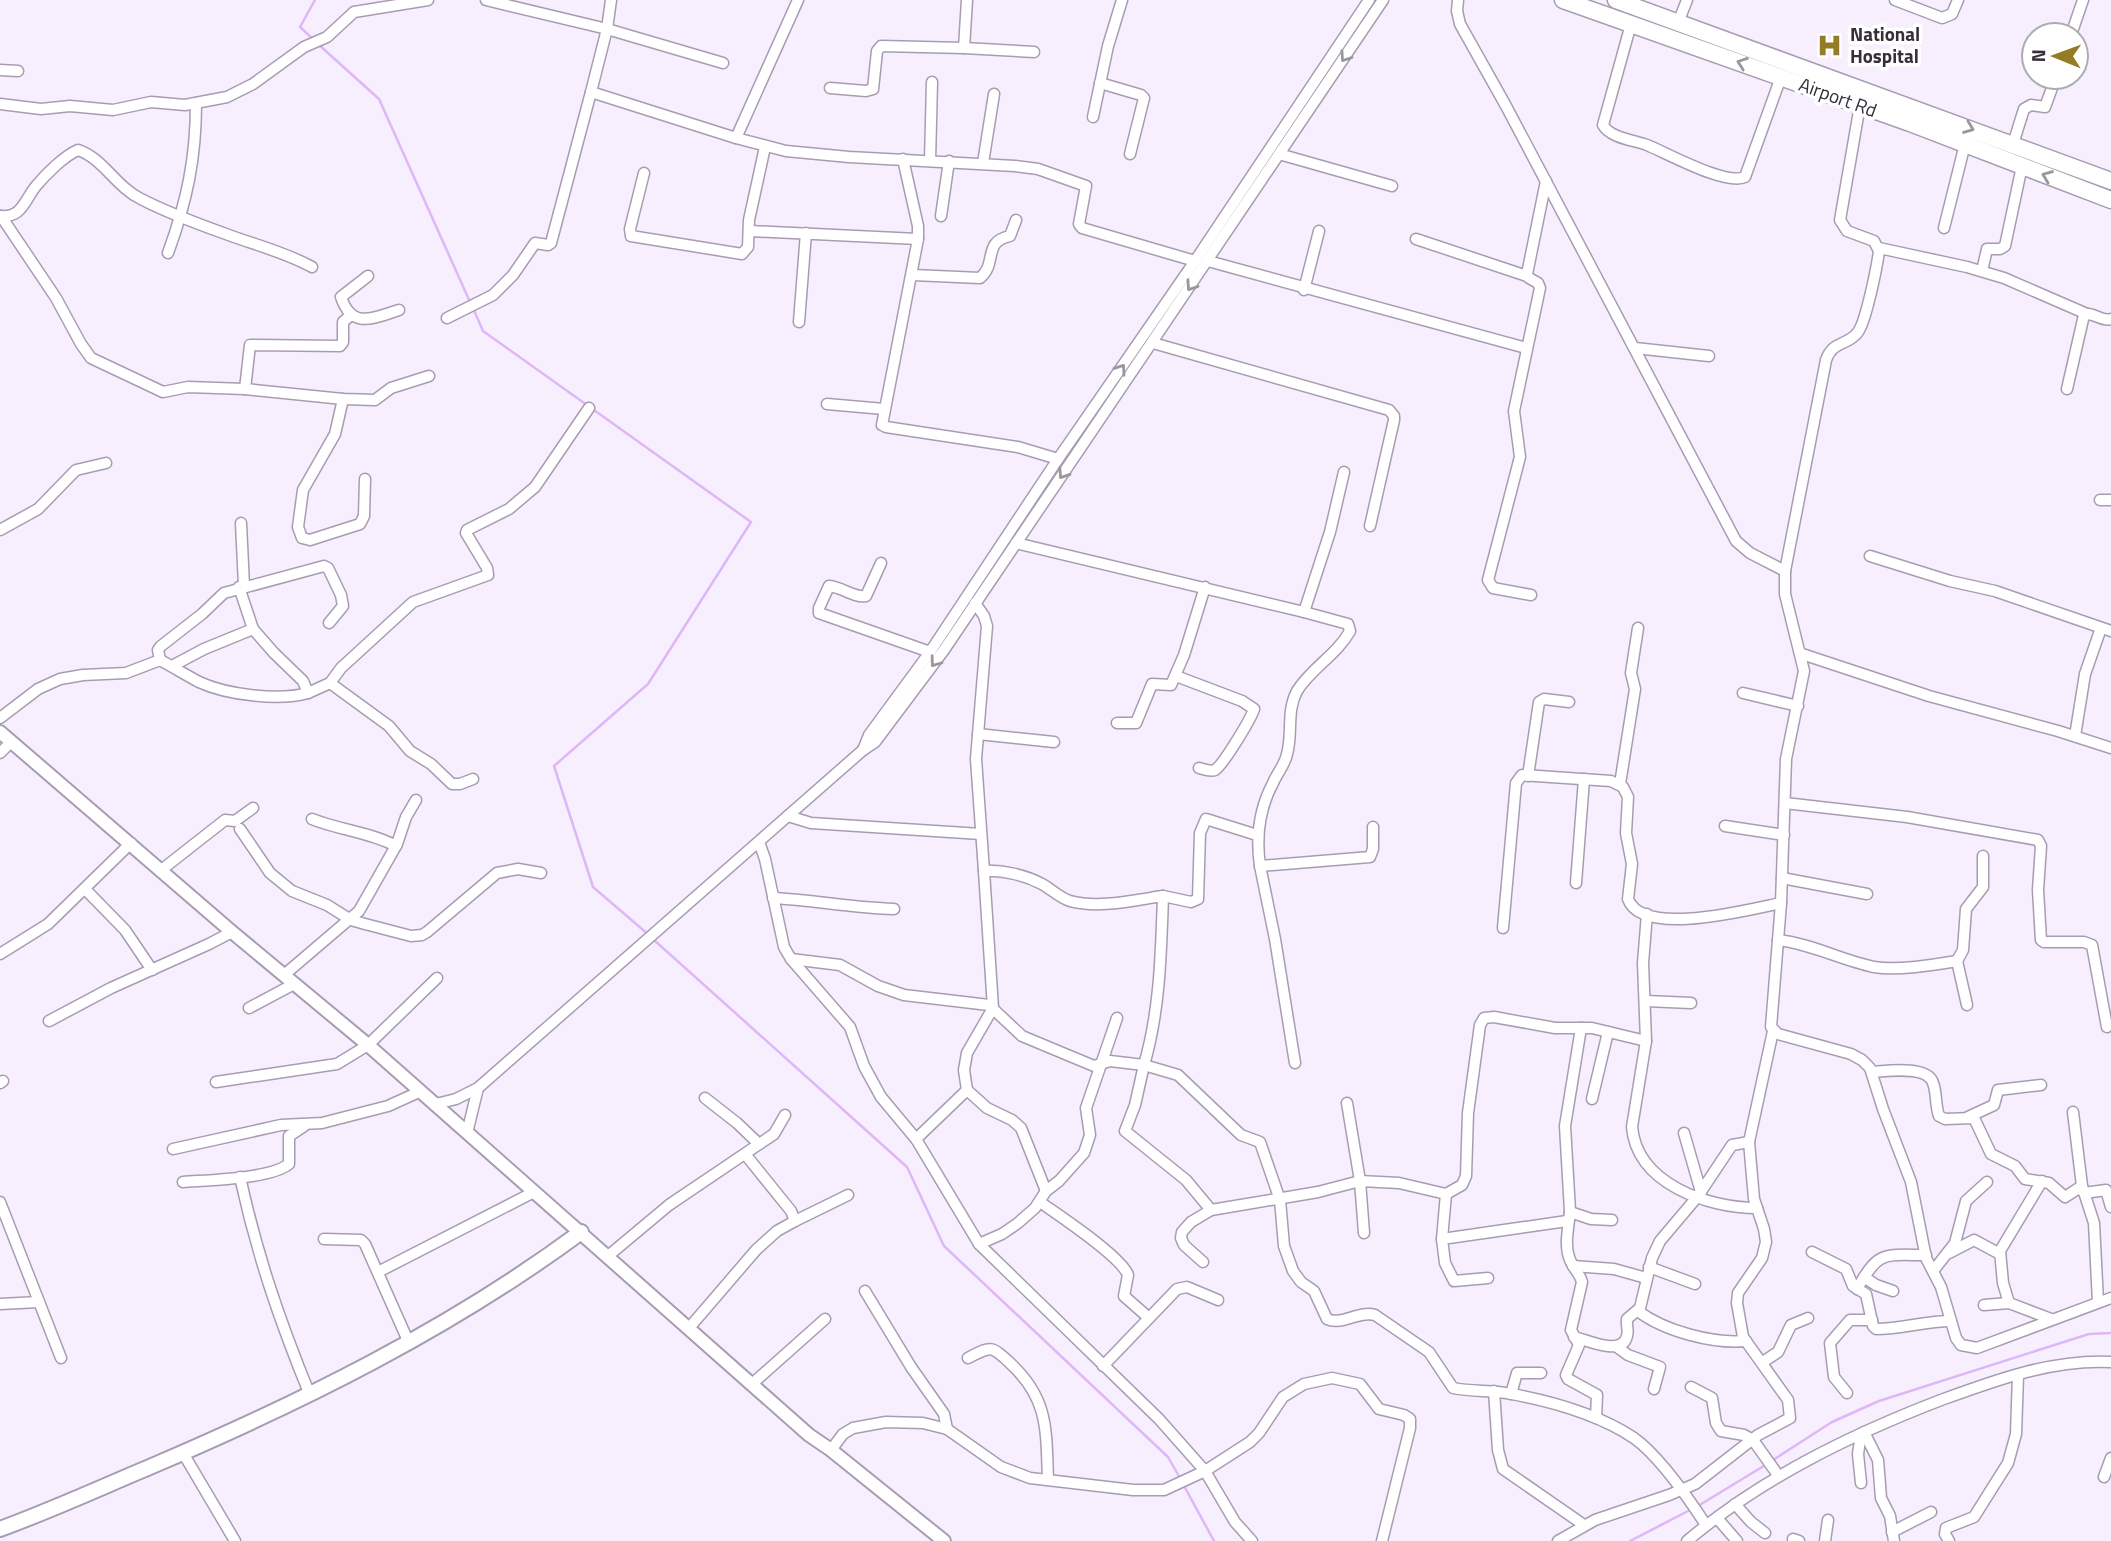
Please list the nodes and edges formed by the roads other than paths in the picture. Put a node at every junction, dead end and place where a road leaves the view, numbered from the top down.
1 (428, 0) edge
2 (486, 0) edge
3 (611, 0) edge
4 (798, 0) edge
5 (967, 0) edge
6 (1122, 0) edge
7 (1369, 0) edge
8 (1383, 0) edge
9 (1458, 0) edge
10 (1563, 0) edge
11 (1616, 0) edge
12 (1687, 0) edge
13 (1895, 0) edge
14 (1958, 0) edge
15 (2083, 0) edge
16 (2076, 21) edge
17 (1678, 23) junction
18 (1631, 24) junction
19 (607, 29) junction
20 (964, 48) junction
21 (1034, 52) dead end
22 (723, 63) dead end
23 (0, 70) edge
24 (18, 71) dead end
25 (1781, 77) junction
26 (932, 82) dead end
27 (1100, 83) junction
28 (830, 88) dead end
29 (2051, 91) edge
30 (591, 92) junction
31 (994, 94) dead end
32 (196, 103) junction
33 (0, 104) edge
34 (1860, 105) junction
35 (1093, 117) dead end
36 (736, 138) junction
37 (1965, 144) junction
38 (2012, 145) junction
39 (765, 146) junction
40 (1279, 153) junction
41 (1130, 154) dead end
42 (904, 159) junction
43 (930, 161) junction
44 (948, 162) junction
45 (983, 163) junction
46 (2022, 166) junction
47 (644, 173) dead end
48 (1546, 181) junction
49 (2111, 181) edge
50 (1392, 186) dead end
51 (2111, 200) edge
52 (1, 216) edge
53 (182, 216) junction
54 (941, 216) dead end
55 (1016, 220) dead end
56 (1944, 228) dead end
57 (750, 231) junction
58 (1319, 231) dead end
59 (806, 233) junction
60 (918, 239) junction
61 (1416, 239) dead end
62 (1879, 248) junction
63 (169, 253) dead end
64 (1195, 261) junction
65 (1208, 261) junction
66 (312, 267) dead end
67 (1982, 271) junction
68 (913, 275) junction
69 (369, 276) dead end
70 (1527, 276) junction
71 (1304, 289) junction
72 (399, 310) dead end
73 (2087, 314) junction
74 (351, 315) junction
75 (447, 318) dead end
76 (2111, 320) edge
77 (799, 322) dead end
78 (1153, 343) junction
79 (1526, 348) junction
80 (1635, 348) junction
81 (1709, 356) dead end
82 (429, 376) dead end
83 (245, 389) junction
84 (2067, 389) dead end
85 (343, 400) junction
86 (827, 404) dead end
87 (589, 408) dead end
88 (884, 409) junction
89 (1058, 459) junction
90 (106, 463) dead end
91 (1344, 472) dead end
92 (365, 479) dead end
93 (241, 523) dead end
94 (1370, 526) dead end
95 (0, 530) edge
96 (1016, 543) junction
97 (1870, 556) dead end
98 (881, 563) dead end
99 (1785, 571) junction
100 (242, 587) junction
101 (1205, 587) junction
102 (1531, 596) dead end
103 (980, 611) junction
104 (1304, 612) junction
105 (328, 623) dead end
106 (1638, 628) dead end
107 (253, 629) junction
108 (2106, 629) edge
109 (930, 652) junction
110 (1802, 654) junction
111 (160, 660) junction
112 (172, 666) junction
113 (1176, 676) junction
114 (330, 683) junction
115 (308, 692) junction
116 (1743, 693) dead end
117 (1569, 702) dead end
118 (1798, 706) junction
119 (0, 718) edge
120 (1117, 723) dead end
121 (0, 732) edge
122 (978, 734) junction
123 (2076, 736) junction
124 (11, 742) junction
125 (1054, 742) dead end
126 (2111, 748) edge
127 (863, 750) junction
128 (0, 753) edge
129 (1199, 768) dead end
130 (1528, 776) junction
131 (472, 779) dead end
132 (1584, 779) junction
133 (1619, 784) junction
134 (416, 800) dead end
135 (1785, 803) junction
136 (253, 808) dead end
137 (788, 816) junction
138 (312, 819) dead end
139 (1725, 826) dead end
140 (1373, 827) dead end
141 (240, 829) dead end
142 (981, 834) junction
143 (1257, 835) junction
144 (1784, 835) junction
145 (759, 842) junction
146 (131, 843) junction
147 (396, 846) junction
148 (1983, 856) dead end
149 (1260, 866) junction
150 (160, 871) junction
151 (984, 872) junction
152 (541, 873) dead end
153 (1782, 878) junction
154 (1576, 883) dead end
155 (85, 889) junction
156 (1867, 894) dead end
157 (1163, 896) junction
158 (773, 898) junction
159 (1782, 903) junction
160 (894, 909) dead end
161 (1647, 915) junction
162 (351, 920) junction
163 (1503, 928) dead end
164 (232, 932) junction
165 (1778, 940) junction
166 (0, 954) edge
167 (791, 959) junction
168 (1957, 961) junction
169 (152, 970) junction
170 (437, 978) dead end
171 (289, 979) junction
172 (1646, 1001) junction
173 (1691, 1003) dead end
174 (1967, 1004) dead end
175 (249, 1008) dead end
176 (993, 1008) junction
177 (1117, 1018) dead end
178 (49, 1021) dead end
179 (2107, 1027) dead end
180 (1581, 1028) junction
181 (1773, 1031) junction
182 (1608, 1032) junction
183 (1646, 1041) junction
184 (368, 1045) junction
185 (1295, 1063) dead end
186 (1100, 1065) junction
187 (1144, 1065) junction
188 (1871, 1072) junction
189 (216, 1082) dead end
190 (2041, 1085) dead end
191 (478, 1088) junction
192 (967, 1090) junction
193 (419, 1092) junction
194 (705, 1098) dead end
195 (1592, 1099) dead end
196 (1347, 1102) dead end
197 (436, 1104) junction
198 (2073, 1112) dead end
199 (785, 1115) dead end
200 (1968, 1117) junction
201 (304, 1125) junction
202 (467, 1133) junction
203 (1684, 1133) dead end
204 (916, 1139) junction
205 (1749, 1142) junction
206 (759, 1144) junction
207 (173, 1149) dead end
208 (745, 1154) junction
209 (240, 1177) junction
210 (1360, 1181) junction
211 (2042, 1181) junction
212 (183, 1182) dead end
213 (1987, 1182) dead end
214 (2083, 1189) junction
215 (534, 1192) junction
216 (1046, 1192) junction
217 (1446, 1194) junction
218 (1699, 1194) junction
219 (848, 1195) dead end
220 (1280, 1200) junction
221 (0, 1202) edge
222 (1040, 1202) junction
223 (2111, 1207) edge
224 (1757, 1208) junction
225 (1211, 1210) junction
226 (1568, 1217) junction
227 (1612, 1220) dead end
228 (795, 1221) junction
229 (581, 1232) junction
230 (1364, 1233) dead end
231 (324, 1239) dead end
232 (1441, 1239) junction
233 (979, 1244) junction
234 (1812, 1252) dead end
235 (1949, 1253) junction
236 (2000, 1254) junction
237 (1926, 1255) junction
238 (608, 1256) junction
239 (1203, 1262) dead end
240 (1573, 1266) junction
241 (1933, 1271) junction
242 (378, 1272) junction
243 (1648, 1273) junction
244 (1864, 1277) junction
245 (1488, 1278) dead end
246 (1695, 1284) dead end
247 (1857, 1289) junction
248 (865, 1291) dead end
249 (1893, 1291) dead end
250 (2111, 1298) edge
251 (1218, 1300) dead end
252 (2098, 1301) junction
253 (39, 1302) junction
254 (2009, 1303) junction
255 (0, 1304) edge
256 (1984, 1305) dead end
257 (1638, 1311) junction
258 (1149, 1318) junction
259 (1808, 1318) dead end
260 (825, 1319) dead end
261 (2051, 1319) junction
262 (1872, 1320) junction
263 (1951, 1321) junction
264 (689, 1328) junction
265 (1574, 1336) junction
266 (1746, 1341) junction
267 (409, 1343) junction
268 (1617, 1347) junction
269 (61, 1358) dead end
270 (968, 1358) dead end
271 (1763, 1362) junction
272 (2111, 1362) edge
273 (1103, 1366) junction
274 (1541, 1373) dead end
275 (2018, 1375) junction
276 (752, 1384) junction
277 (1691, 1387) dead end
278 (1654, 1389) dead end
279 (1494, 1391) junction
280 (1847, 1393) dead end
281 (1511, 1394) junction
282 (310, 1395) junction
283 (1596, 1418) junction
284 (947, 1429) junction
285 (1862, 1433) junction
286 (1756, 1443) junction
287 (831, 1450) junction
288 (183, 1453) junction
289 (2111, 1458) edge
290 (1775, 1471) junction
291 (1201, 1472) junction
292 (2104, 1478) dead end
293 (1048, 1480) junction
294 (1861, 1483) dead end
295 (1684, 1494) junction
296 (1735, 1504) junction
297 (1931, 1511) dead end
298 (1717, 1518) junction
299 (1828, 1520) dead end
300 (1704, 1523) junction
301 (1584, 1525) junction
302 (0, 1529) edge
303 (1765, 1533) dead end
304 (1893, 1536) edge
305 (235, 1541) edge
306 (944, 1541) edge
307 (1252, 1541) edge
308 (1382, 1541) edge
309 (1558, 1541) edge
310 (1687, 1541) edge
311 (1737, 1541) edge
312 (1825, 1541) edge
313 (1949, 1541) edge

1 - 32 street
2 - 19 street
3 - 19 street
4 - 36 street
5 - 20 street
6 - 27 street
7 - 64 street
8 -> 40 street
9 - 48 street
10 - 18 main road, Airport Rd
11 - 17 main road
12 - 17 street
13 - 14 street
15 - 16 street
17 -> 38 main road
25 -> 18 main road, Airport Rd
18 - 25 street
19 - 22 street
19 - 30 street
20 - 21 street
20 - 28 street
23 - 24 street
25 - 34 main road, Airport Rd
26 - 43 street
27 - 35 street
27 - 41 street
29 - 38 street
30 - 36 street
30 - 75 street
31 - 45 street
32 - 33 street
32 - 53 street
34 - 37 main road, Airport Rd
34 - 62 street
36 - 39 street
37 - 46 main road, Airport Rd
37 - 56 street
38 - 49 main road
39 - 42 street
39 - 57 street
40 - 50 street
40 - 65 street
42 - 43 street
42 - 60 street
43 - 44 street
44 - 45 street
44 - 54 street
45 - 64 street
51 -> 46 main road, Airport Rd
46 - 67 street
47 - 57 street
48 - 70 street
48 - 80 street
52 - 53 street
52 - 83 street
53 - 63 street
53 - 66 street
55 - 68 street
57 - 59 street
58 - 71 street
59 - 60 street
59 - 77 street
60 - 68 street
61 - 70 street
62 - 67 street
62 - 99 street
89 -> 64 street
65 - 71 street
65 -> 78 street
67 - 73 street
68 - 88 street
69 - 74 street
70 - 79 street
71 - 79 street
72 - 74 street
73 - 76 street
73 - 84 street
74 - 83 street
78 - 94 street
78 -> 96 street
79 - 102 street
80 - 81 street
80 - 99 street
82 - 85 street
83 - 85 street
85 - 92 street
86 - 88 street
87 - 114 street
88 - 89 street
89 - 109 street
90 - 95 street
91 - 104 street
93 - 100 street
96 - 101 street
96 - 103 street
97 - 108 street
98 - 109 street
99 - 110 street
100 - 105 street
100 - 107 street
100 - 111 street
101 - 104 street
101 - 113 street
103 - 122 street
103 -> 127 street
104 - 143 street
106 - 133 street
107 - 112 street
107 - 115 street
108 - 123 street
109 - 127 street
110 - 118 street
110 - 123 street
111 - 112 street
111 - 119 street
112 - 115 street
113 - 120 street
113 - 129 street
114 - 115 street
114 - 131 street
116 - 118 street
117 - 130 street
118 - 135 street
121 - 124 street
122 - 125 street
122 - 142 street
123 - 126 street
124 - 128 street
124 - 146 street
127 - 137 street
130 - 132 street
130 - 163 street
132 - 133 street
132 - 154 street
133 - 161 street
134 - 147 street
135 - 144 street
135 - 179 street
136 - 150 street
137 - 142 street
137 - 145 street
138 - 147 street
139 - 144 street
140 - 149 street
141 - 162 street
142 - 151 street
143 - 149 street
143 - 157 street
144 - 153 street
145 - 158 street
145 - 191 street
146 - 150 street
146 - 155 street
147 - 162 street
148 - 168 street
149 - 185 street
150 - 164 street
151 - 157 street
151 - 176 street
152 - 162 street
153 - 156 street
153 - 159 street
155 - 166 street
155 - 169 street
157 - 187 street
158 - 160 street
158 - 167 street
159 - 161 street
159 - 165 street
161 - 172 street
162 - 171 street
164 - 169 street
164 - 171 street
165 - 168 street
165 - 181 street
167 - 176 street
167 - 204 street
168 - 174 street
169 - 178 street
170 - 184 street
171 - 175 street
171 - 184 street
172 - 173 street
172 - 183 street
176 - 186 street
176 - 192 street
177 - 186 street
180 - 182 street
180 - 217 street
180 - 226 street
181 - 188 street
181 - 205 street
182 - 183 street
182 - 195 street
183 - 218 street
184 - 189 street
184 - 193 street
186 - 187 street
186 - 216 street
187 - 220 street
187 - 225 street
188 - 200 street
188 - 237 street
190 - 200 street
191 - 197 street
191 - 202 street
192 - 204 street
192 - 216 street
193 - 197 street
193 - 201 street
194 - 206 street
196 - 210 street
197 - 202 street
198 - 214 street
199 - 206 street
200 - 211 street
201 - 207 street
201 - 209 street
202 - 215 street
203 - 218 street
204 - 233 street
205 - 218 street
205 - 224 street
206 - 208 street
208 - 228 street
208 - 238 street
209 - 212 street
209 - 282 street
210 - 217 street
210 - 220 street
210 - 230 street
211 - 214 street
211 - 236 street
213 - 235 street
214 - 223 street
214 - 252 street
215 - 229 street
215 - 242 street
216 - 222 street
217 - 232 street
218 - 224 street
218 - 243 street
219 - 228 street
220 - 225 street
220 - 279 street
221 - 253 street
222 - 233 street
222 - 258 street
224 - 266 street
225 - 239 street
226 - 227 street
226 - 232 street
226 - 240 street
228 - 264 street
229 - 238 street
229 - 267 main road
231 - 242 street
232 - 245 street
233 - 273 street
234 - 247 street
235 - 236 street
235 - 241 street
236 - 254 street
237 - 241 street
237 - 244 street
238 - 264 street
240 - 243 street
240 - 265 street
241 - 263 street
242 - 267 street
243 - 246 street
243 - 257 street
244 - 247 street
244 - 249 street
247 - 262 street
248 - 284 street
250 - 252 street
251 - 258 street
252 - 261 street
253 - 255 street
253 - 269 street
254 - 256 street
254 - 261 street
257 - 266 street
257 - 268 street
258 - 273 street
259 - 271 street
260 - 276 street
261 - 263 street
262 - 263 street
262 - 280 street
264 - 276 street
265 - 268 street
265 - 283 street
266 - 271 street
267 - 282 main road
268 - 278 street
270 - 293 street
271 - 286 street
272 - 275 street
273 - 291 street
274 - 281 street
275 - 285 street
275 - 313 street
276 - 287 street
277 - 286 street
279 - 281 street
279 - 301 street
281 - 283 street
282 - 288 main road
283 - 295 street
284 - 287 street
284 - 293 street
285 - 290 street
285 - 294 street
285 - 304 street
286 - 290 street
286 - 295 street
287 - 306 street
288 - 302 main road
288 - 305 street
289 - 292 street
290 - 296 street
291 - 293 street
291 - 307 street
291 - 308 street
295 - 300 street
295 - 301 street
296 - 298 street
296 - 303 street
297 - 304 street
298 - 300 street
298 - 311 street
299 - 312 street
300 - 310 street
301 - 309 street

